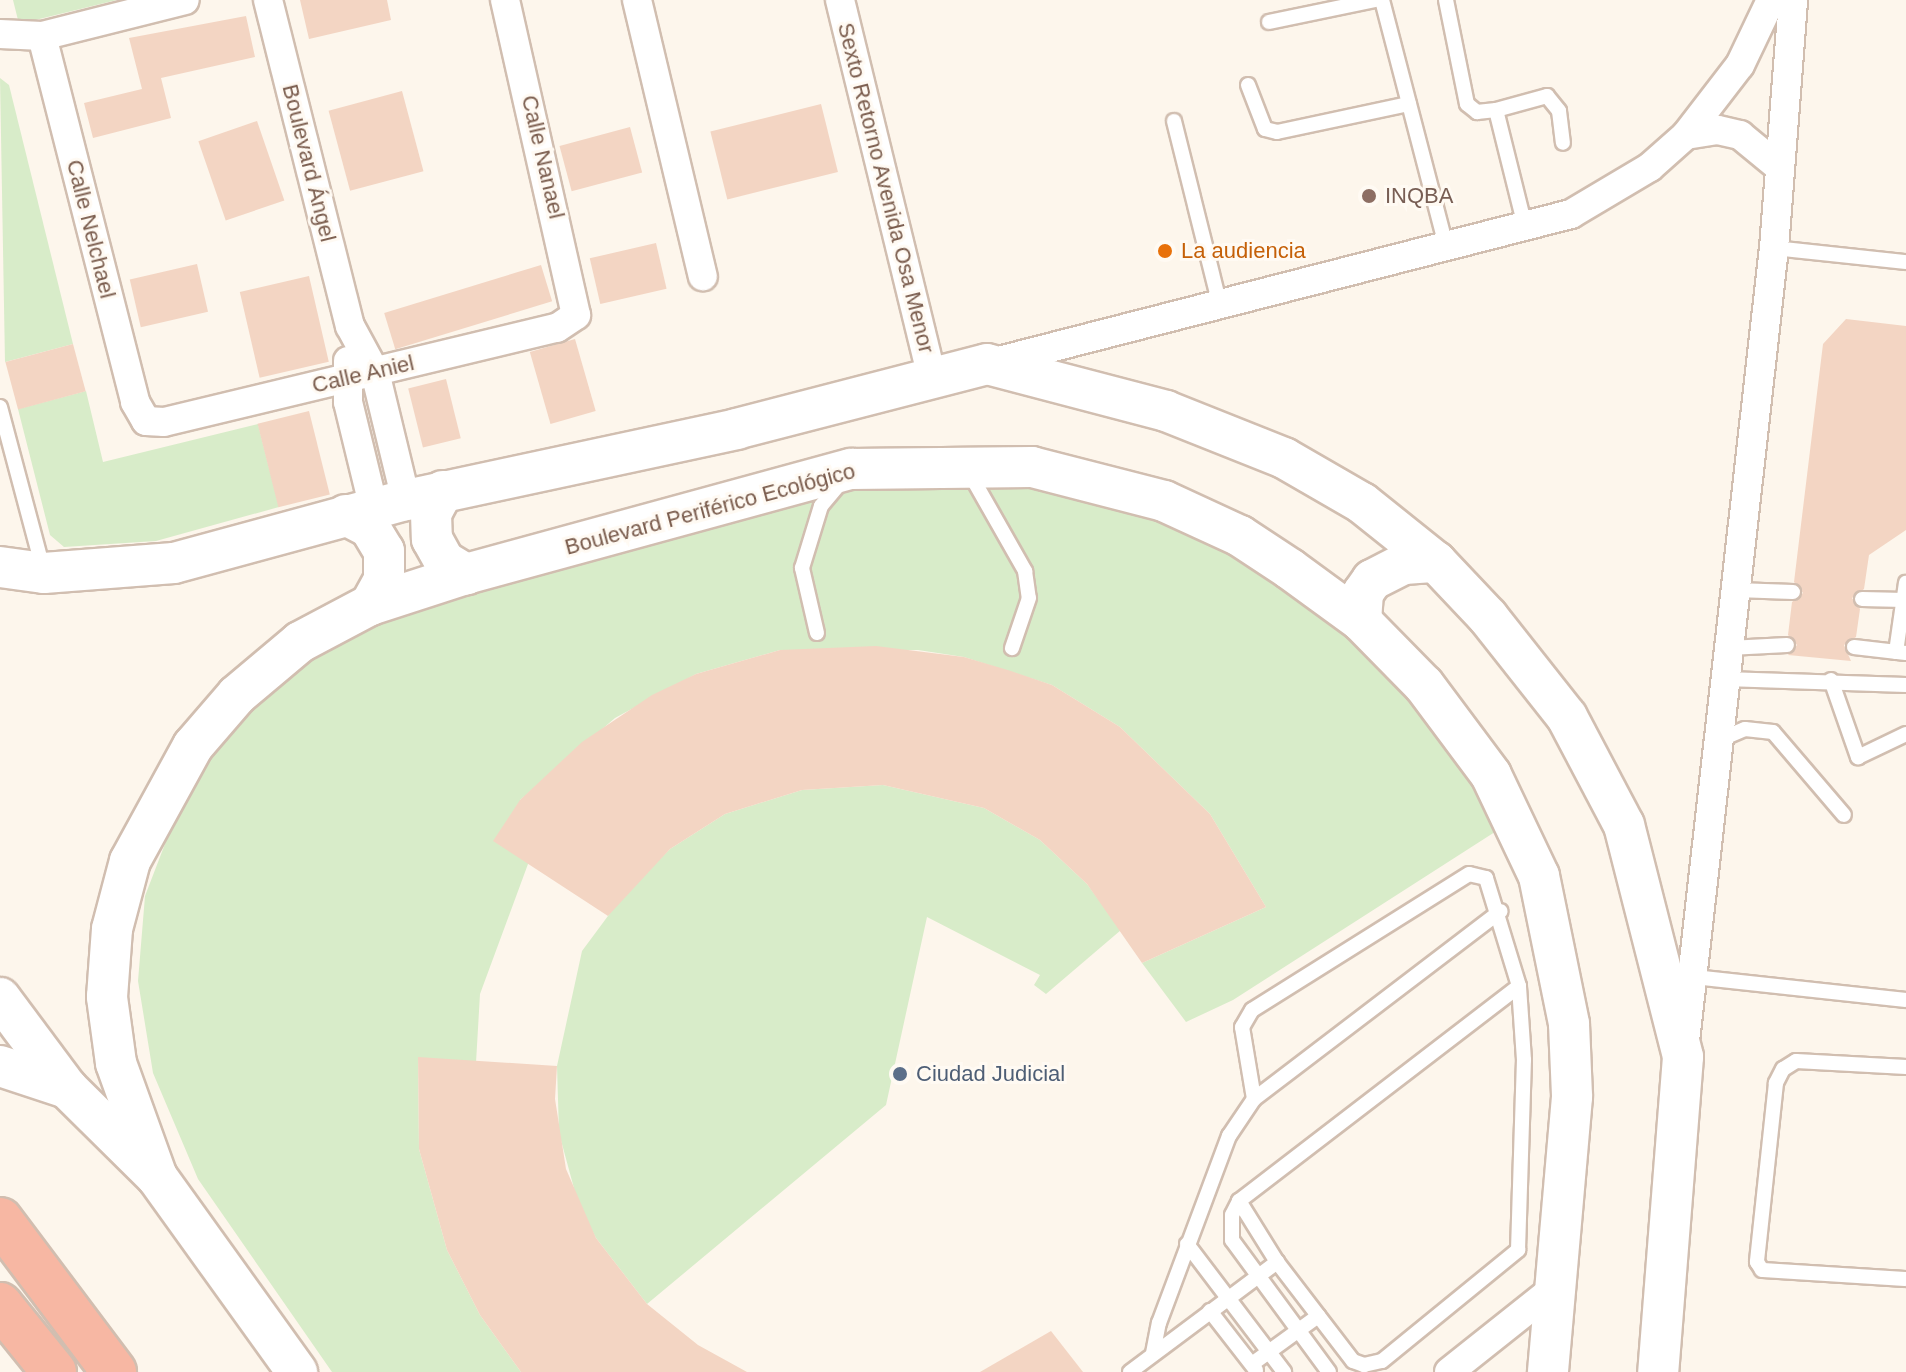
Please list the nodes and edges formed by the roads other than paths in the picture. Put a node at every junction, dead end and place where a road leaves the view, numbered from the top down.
1 (185, 0) edge
2 (268, 0) edge
3 (505, 0) edge
4 (637, 0) edge
5 (840, 0) edge
6 (1375, 0) edge
7 (1382, 0) edge
8 (1446, 0) edge
9 (1771, 0) edge
10 (1793, 0) edge
11 (1269, 22) dead end
12 (0, 34) edge
13 (42, 36) junction
14 (1248, 85) dead end
15 (1409, 104) junction
16 (1496, 110) junction
17 (1174, 121) dead end
18 (1686, 135) junction
19 (1563, 143) dead end
20 (1779, 167) junction
21 (1525, 226) junction
22 (1774, 248) junction
23 (1447, 249) junction
24 (1906, 262) edge
25 (703, 276) dead end
26 (1220, 306) junction
27 (576, 315) joint
28 (350, 326) junction
29 (987, 364) junction
30 (375, 372) junction
31 (932, 376) junction
32 (347, 378) junction
33 (0, 407) edge
34 (146, 421) joint
35 (963, 464) junction
36 (851, 469) junction
37 (392, 504) junction
38 (1436, 562) junction
39 (0, 567) edge
40 (44, 573) junction
41 (466, 574) junction
42 (1906, 583) edge
43 (1736, 590) junction
44 (1793, 592) dead end
45 (1862, 599) dead end
46 (1904, 600) junction
47 (370, 605) junction
48 (1361, 621) junction
49 (817, 633) dead end
50 (1787, 645) dead end
51 (1854, 647) dead end
52 (1012, 648) dead end
53 (1729, 648) junction
54 (1901, 652) edge
55 (1725, 679) junction
56 (1831, 680) junction
57 (1906, 685) edge
58 (1906, 734) edge
59 (1719, 740) junction
60 (1844, 815) dead end
61 (1501, 911) junction
62 (1658, 951) junction
63 (1694, 977) junction
64 (1519, 986) junction
65 (0, 998) edge
66 (1906, 1000) edge
67 (1683, 1057) junction
68 (0, 1066) edge
69 (1906, 1067) edge
70 (67, 1088) junction
71 (1254, 1099) junction
72 (157, 1177) junction
73 (1239, 1201) junction
74 (0, 1220) edge
75 (1187, 1244) junction
76 (1277, 1262) junction
77 (1258, 1278) junction
78 (1906, 1279) edge
79 (1556, 1287) junction
80 (1231, 1295) junction
81 (0, 1305) edge
82 (1210, 1311) junction
83 (1318, 1316) junction
84 (1298, 1331) junction
85 (1270, 1351) junction
86 (1153, 1353) junction
87 (1255, 1368) edge
88 (54, 1372) edge
89 (114, 1372) edge
90 (297, 1372) edge
91 (1130, 1372) edge
92 (1284, 1372) edge
93 (1329, 1372) edge
94 (1449, 1372) edge
95 (1548, 1372) edge
96 (1658, 1372) edge

1 - 13 street
2 - 28 street, Boulevard Ángel
3 - 27 street, Calle Nanael
4 - 25 street
5 - 31 street, Sexto Retorno Avenida Osa Menor
6 - 11 lane
7 - 15 lane
8 - 16 lane
9 - 18 street
10 - 20 street
12 - 13 street
13 - 34 street, Calle Nelchael
14 - 15 lane
15 - 23 lane
16 - 19 lane
16 - 21 lane
17 - 26 lane
18 - 20 street
18 - 21 street
20 - 22 street
21 - 23 street
22 - 24 lane
22 - 43 street
23 - 26 street
26 - 29 street
27 - 30 street, Calle Aniel
28 - 30 street, Boulevard Ángel
28 - 32 street, Boulevard Ángel
29 - 31 street
29 - 38 street
30 - 32 street, Calle Aniel
30 - 37 street, Boulevard Ángel
31 - 37 street
32 - 34 street, Calle Aniel
32 - 37 street, Boulevard Ángel
33 - 40 lane
35 - 36 street, Boulevard Periférico Ecológico
35 - 48 street, Boulevard Periférico Ecológico
35 - 52 lane
36 - 41 street, Boulevard Periférico Ecológico
36 - 49 lane
37 - 40 street
37 - 41 street
37 - 47 street
38 - 48 street
38 - 62 street
39 - 40 street
41 - 47 street, Boulevard Periférico Ecológico
42 - 46 lane
43 - 44 lane
43 - 53 street
45 - 46 lane
46 - 54 lane
47 - 72 street, Boulevard Periférico Ecológico
48 - 79 street, Boulevard Periférico Ecológico
50 - 53 lane
51 - 54 lane
53 - 55 street
55 - 56 lane
55 - 59 street
56 - 57 lane
56 - 58 lane
59 - 60 lane
59 - 63 street
61 - 64 lane
61 - 71 lane
61 - 71 lane
62 - 63 street
62 - 67 street
63 - 66 lane
63 - 67 street
64 - 73 lane
64 - 83 lane
65 - 70 street
67 - 96 street
68 - 70 street
69 - 78 lane
70 - 72 street
71 - 75 lane
72 - 90 street
73 - 76 lane
73 - 77 lane
74 - 89 highway
75 - 80 lane
75 - 86 lane
76 - 77 lane
76 - 83 lane
77 - 80 lane
77 - 84 lane
79 - 94 street
79 - 95 street, Boulevard Periférico Ecológico
80 - 82 lane
80 - 85 lane
81 - 88 highway
82 - 86 lane
82 - 87 lane
83 - 84 lane
84 - 85 lane
84 - 93 lane
85 - 87 lane
85 - 92 lane
86 - 91 lane

